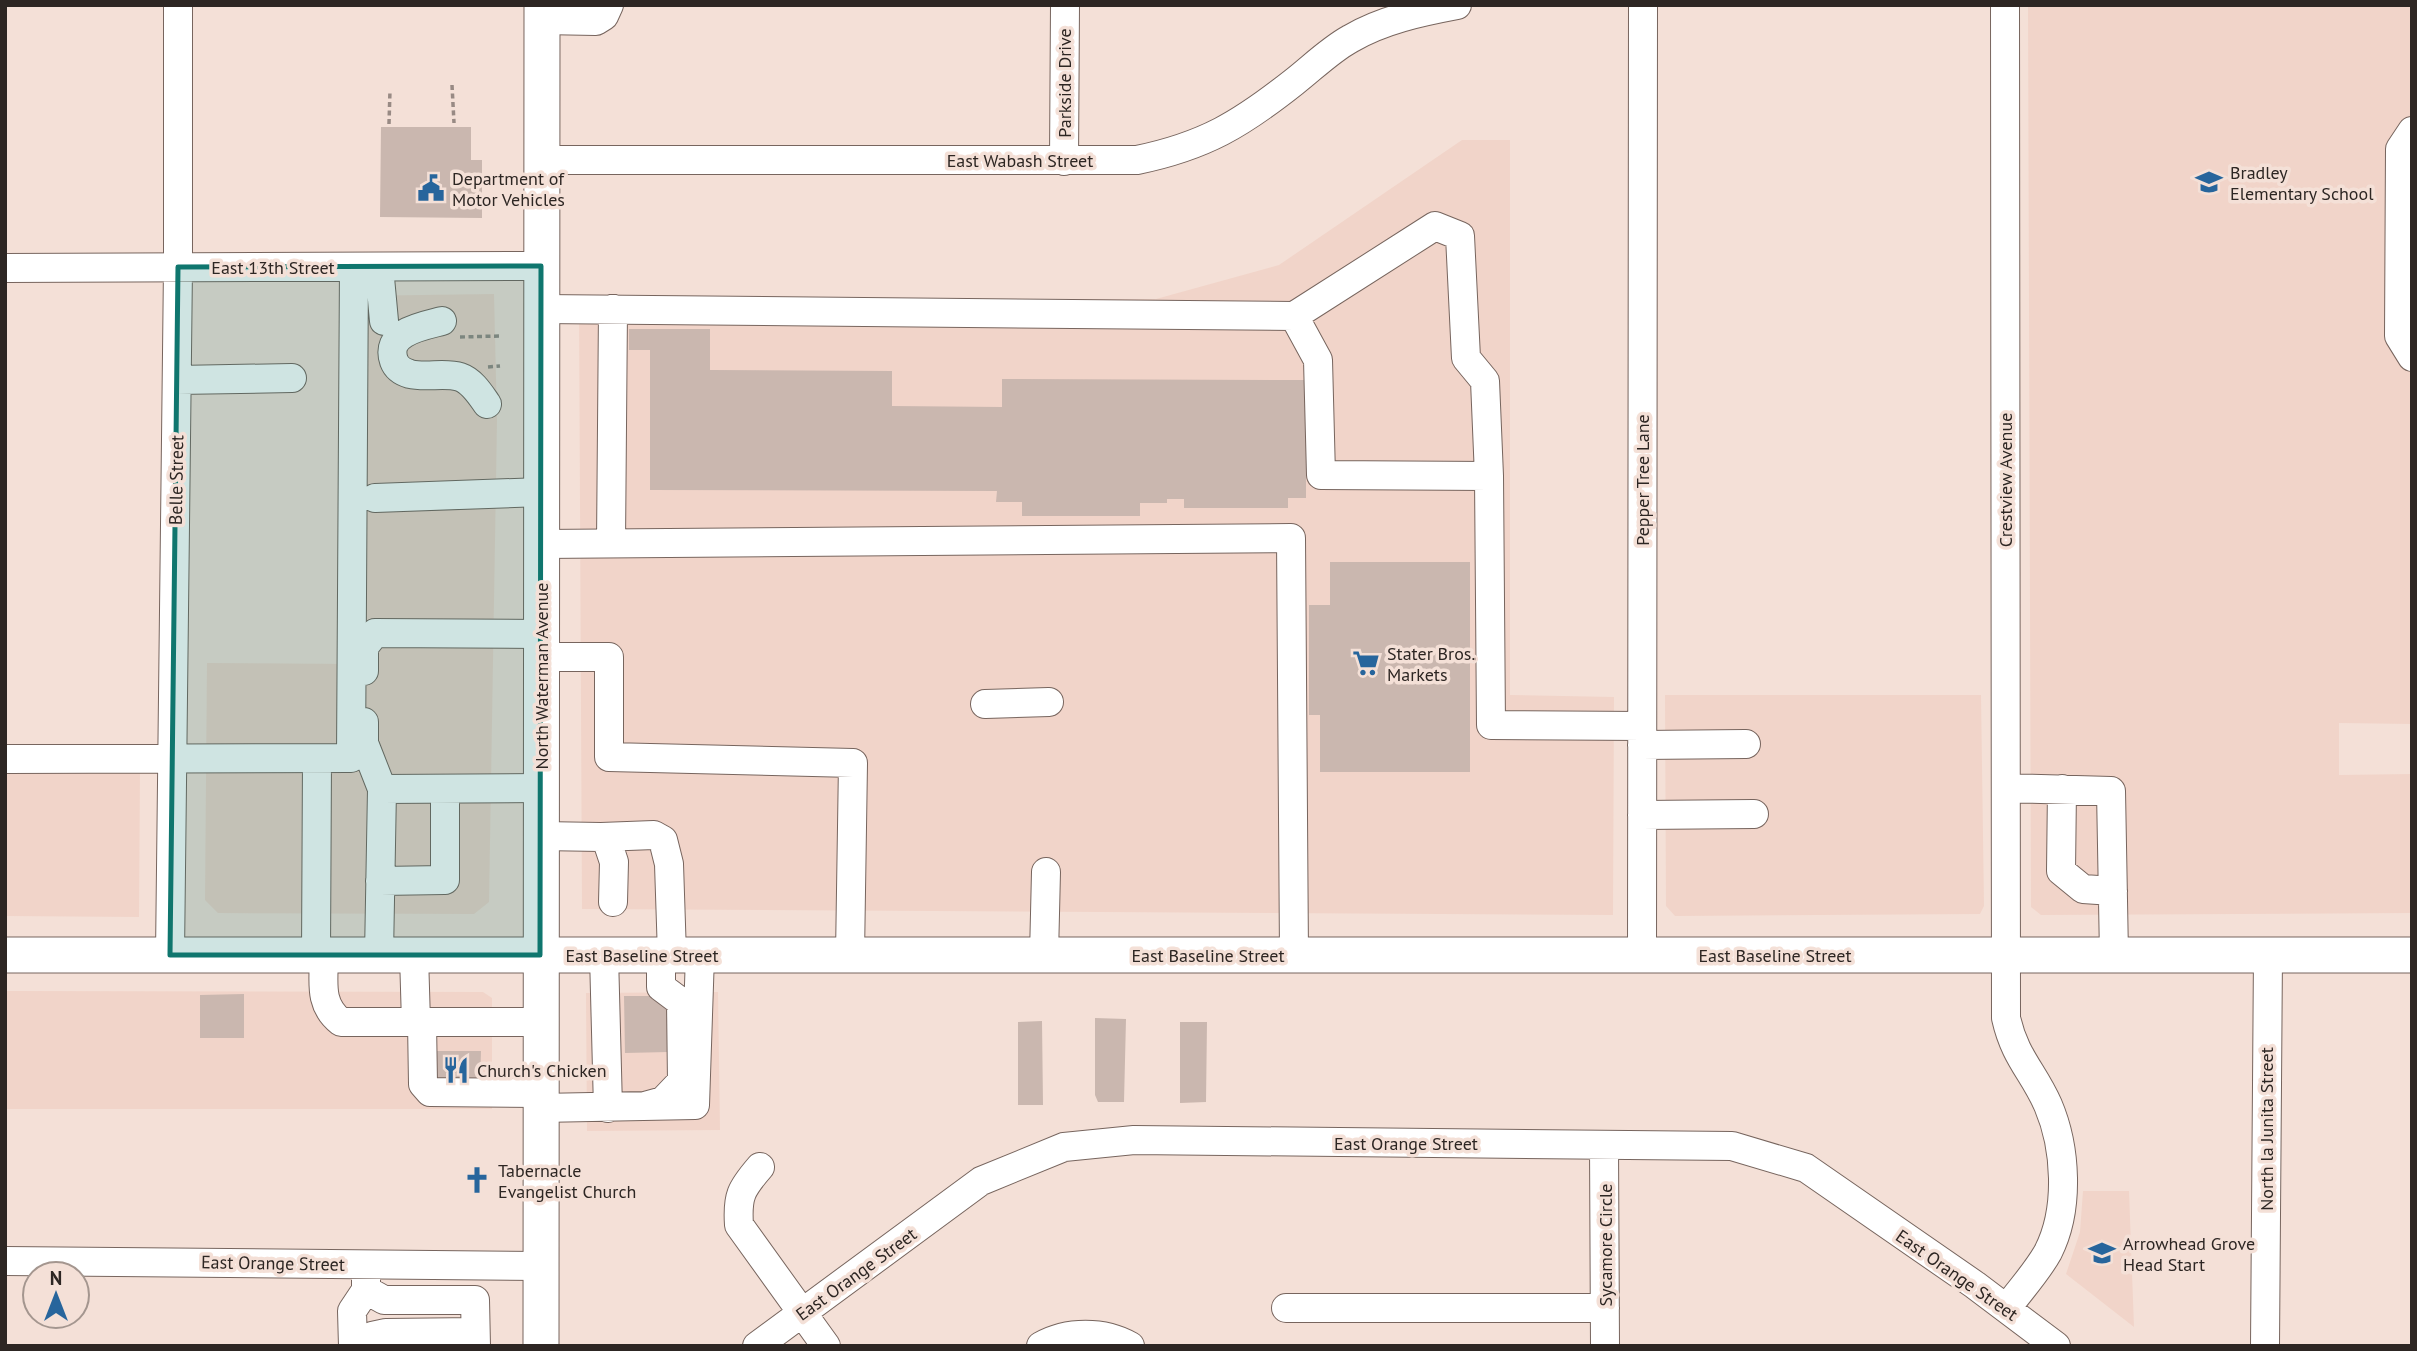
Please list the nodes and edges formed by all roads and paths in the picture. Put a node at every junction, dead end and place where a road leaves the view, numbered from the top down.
1 (178, 5) edge
2 (609, 5) edge
3 (1065, 5) edge
4 (1457, 5) edge
5 (1643, 5) edge
6 (2005, 5) edge
7 (542, 13) edge
8 (452, 85) dead end
9 (390, 90) dead end
10 (454, 123) dead end
11 (389, 124) dead end
12 (2412, 131) edge
13 (542, 160) junction
14 (1064, 161) junction
15 (541, 266) junction
16 (178, 267) junction
17 (367, 267) junction
18 (5, 268) edge
19 (541, 309) junction
20 (613, 309) junction
21 (1294, 316) junction
22 (384, 321) dead end
23 (442, 321) dead end
24 (2412, 357) edge
25 (292, 378) dead end
26 (177, 380) junction
27 (487, 404) dead end
28 (1489, 476) junction
29 (541, 492) junction
30 (375, 498) dead end
31 (611, 543) junction
32 (541, 544) junction
33 (540, 645) junction
34 (1049, 702) dead end
35 (985, 704) dead end
36 (1642, 735) junction
37 (1746, 744) dead end
38 (5, 759) edge
39 (317, 759) junction
40 (172, 760) junction
41 (542, 788) junction
42 (2006, 788) junction
43 (382, 789) junction
44 (445, 789) junction
45 (2062, 789) junction
46 (1754, 814) dead end
47 (1642, 815) junction
48 (541, 836) junction
49 (601, 837) junction
50 (1046, 872) dead end
51 (380, 881) junction
52 (2113, 891) junction
53 (613, 902) dead end
54 (2268, 954) junction
55 (5, 955) edge
56 (170, 955) junction
57 (320, 955) junction
58 (379, 955) junction
59 (414, 955) junction
60 (540, 955) junction
61 (604, 955) junction
62 (678, 955) junction
63 (850, 955) junction
64 (1044, 955) junction
65 (1293, 955) junction
66 (1642, 955) junction
67 (2006, 955) junction
68 (2114, 955) junction
69 (2412, 955) edge
70 (419, 1022) junction
71 (539, 1022) junction
72 (540, 1101) junction
73 (608, 1108) junction
74 (639, 1108) junction
75 (1604, 1144) junction
76 (752, 1177) dead end
77 (5, 1261) edge
78 (541, 1266) junction
79 (366, 1277) junction
80 (1286, 1308) dead end
81 (1605, 1308) junction
82 (2007, 1308) junction
83 (801, 1315) junction
84 (475, 1339) edge
85 (353, 1346) edge
86 (366, 1346) edge
87 (541, 1346) edge
88 (757, 1346) edge
89 (825, 1346) edge
90 (1041, 1346) edge
91 (1130, 1346) edge
92 (1605, 1346) edge
93 (2056, 1346) edge
94 (2265, 1346) edge

1 - 16 street, Belle Street
2 - 7 street
3 - 14 street, Parkside Drive
4 - 14 street, East Wabash Street
5 - 36 street, Pepper Tree Lane
6 - 42 street, Crestview Avenue
7 - 13 main road, North Waterman Avenue
8 - 10 path
9 - 11 path
12 - 24 street
13 - 14 street, East Wabash Street
13 - 15 main road, North Waterman Avenue
15 - 17 street, East 13th Street
15 - 19 main road, North Waterman Avenue
16 - 17 street, East 13th Street
16 - 18 street, East 13th Street
16 - 26 street, Belle Street
17 - 22 street
17 - 39 street
19 - 20 street
19 - 29 main road, North Waterman Avenue
20 - 21 street
20 - 31 street
21 - 28 street
21 - 28 street
23 - 27 street
25 - 26 street
26 - 40 street, Belle Street
28 - 36 street
29 - 30 street
29 - 32 main road, North Waterman Avenue
31 - 32 street
31 - 65 street
32 - 33 main road, North Waterman Avenue
33 - 41 main road, North Waterman Avenue
33 - 43 street
33 - 63 street
34 - 35 street
36 - 37 street
36 - 47 street, Pepper Tree Lane
38 - 40 street
39 - 40 street
39 - 57 street
40 - 56 street, Belle Street
41 - 44 street
41 - 48 main road, North Waterman Avenue
42 - 45 street
42 - 67 street, Crestview Avenue
43 - 44 street
43 - 51 street
44 - 51 street
45 - 52 street
45 - 52 street
46 - 47 street
47 - 66 street, Pepper Tree Lane
48 - 49 street
48 - 60 main road, North Waterman Avenue
49 - 53 street
49 - 62 street
50 - 64 street
51 - 58 street
52 - 68 street
54 - 68 main road, East Baseline Street
54 - 69 main road, East Baseline Street
54 - 94 street, North la Junita Street
55 - 56 main road, East Baseline Street
56 - 57 main road, East Baseline Street
57 - 58 main road, East Baseline Street
57 - 70 street
58 - 59 main road, East Baseline Street
59 - 60 main road, East Baseline Street
59 - 70 street
60 - 61 main road, East Baseline Street
60 - 71 main road, North Waterman Avenue
61 - 62 main road, East Baseline Street
61 - 73 street
62 - 63 main road, East Baseline Street
62 - 74 street
62 - 74 street
63 - 64 main road, East Baseline Street
64 - 65 main road, East Baseline Street
65 - 66 main road, East Baseline Street
66 - 67 main road, East Baseline Street
67 - 68 main road, East Baseline Street
67 - 82 street, Crestview Avenue
70 - 71 street
70 - 72 street
71 - 72 main road, North Waterman Avenue
72 - 73 street
72 - 78 main road, North Waterman Avenue
73 - 74 street
75 - 81 street, Sycamore Circle
75 - 82 street, East Orange Street
75 - 83 street, East Orange Street
76 - 83 street
77 - 79 street, East Orange Street
78 - 79 street, East Orange Street
78 - 87 main road, North Waterman Avenue
79 - 84 street
79 - 85 street
80 - 81 street
81 - 92 street, Sycamore Circle
82 - 93 street, East Orange Street
83 - 88 street, East Orange Street
83 - 89 street
84 - 86 street
90 - 91 street

